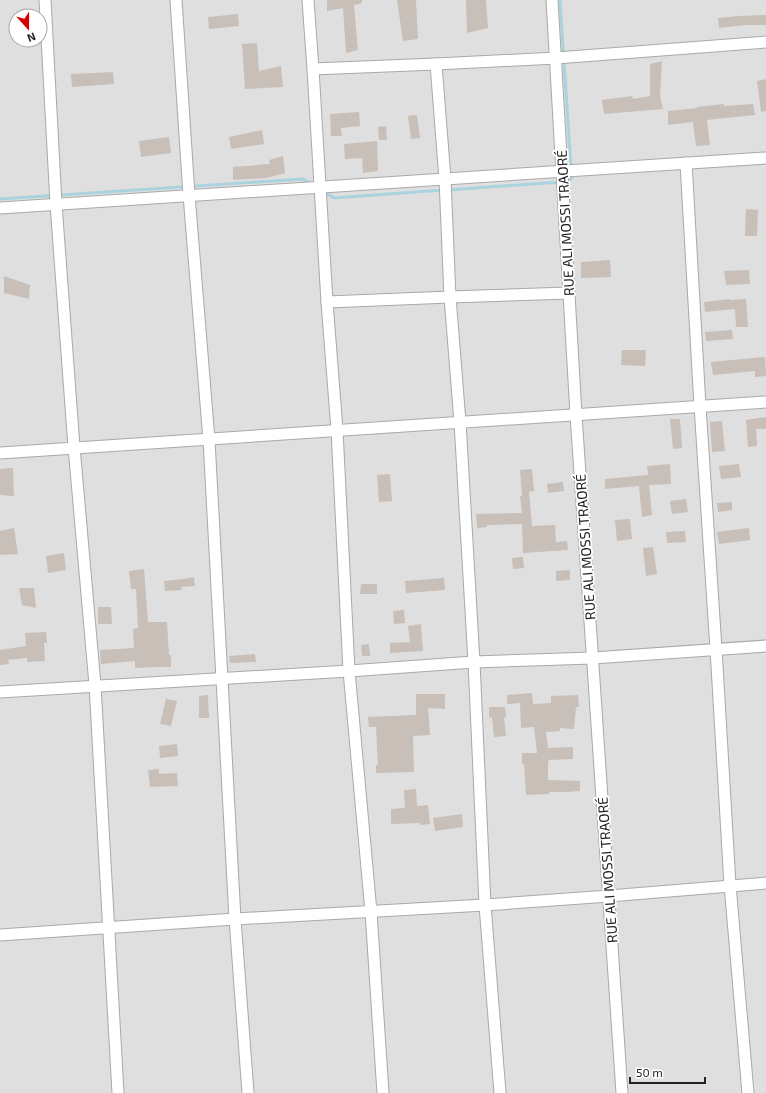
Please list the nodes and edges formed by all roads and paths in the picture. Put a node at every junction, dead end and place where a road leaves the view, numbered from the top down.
1 (45, 0) edge
2 (176, 0) edge
3 (308, 0) edge
4 (552, 0) edge
5 (766, 42) edge
6 (556, 58) junction
7 (436, 64) junction
8 (313, 69) junction
9 (766, 158) edge
10 (686, 163) junction
11 (562, 171) junction
12 (445, 178) junction
13 (320, 187) junction
14 (189, 195) junction
15 (56, 204) junction
16 (0, 208) edge
17 (569, 293) junction
18 (450, 297) junction
19 (327, 302) junction
20 (766, 402) edge
21 (700, 406) junction
22 (576, 415) junction
23 (460, 422) junction
24 (336, 430) junction
25 (209, 440) junction
26 (74, 447) junction
27 (0, 453) edge
28 (766, 646) edge
29 (716, 649) junction
30 (593, 658) junction
31 (474, 662) junction
32 (349, 671) junction
33 (223, 678) junction
34 (95, 685) junction
35 (0, 692) edge
36 (766, 882) edge
37 (730, 885) junction
38 (609, 896) junction
39 (485, 905) junction
40 (371, 912) junction
41 (236, 919) junction
42 (108, 927) junction
43 (0, 935) edge
44 (118, 1093) edge
45 (248, 1093) edge
46 (383, 1093) edge
47 (500, 1093) edge
48 (622, 1093) edge
49 (748, 1093) edge

1 - 15 street
2 - 14 street
3 - 8 street
4 - 6 street, RUE ALI MOSSI TRAORÉ
5 - 6 street
6 - 7 street
6 - 11 street, RUE ALI MOSSI TRAORÉ
7 - 8 street
7 - 12 street
8 - 13 street
9 - 10 street
10 - 11 street
10 - 21 street
11 - 12 street
11 - 17 street, RUE ALI MOSSI TRAORÉ
12 - 13 street
12 - 18 street
13 - 14 street
13 - 19 street
14 - 15 street
14 - 25 street
15 - 16 street
15 - 26 street
17 - 18 street
17 - 22 street, RUE ALI MOSSI TRAORÉ
18 - 19 street
18 - 23 street
19 - 24 street
20 - 21 street
21 - 22 street
21 - 29 street
22 - 23 street
22 - 30 street, RUE ALI MOSSI TRAORÉ
23 - 24 street
23 - 31 street
24 - 25 street
24 - 32 street
25 - 26 street
25 - 33 street
26 - 27 street
26 - 34 street
28 - 29 street
29 - 30 street
29 - 37 street
30 - 31 street
30 - 38 street, RUE ALI MOSSI TRAORÉ
31 - 32 street
31 - 39 street
32 - 33 street
32 - 40 street
33 - 34 street
33 - 41 street
34 - 35 street
34 - 42 street
36 - 37 street
37 - 38 street
37 - 49 street
38 - 39 street
38 - 48 street, RUE ALI MOSSI TRAORÉ
39 - 40 street
39 - 47 street
40 - 41 street
40 - 46 street
41 - 42 street
41 - 45 street
42 - 43 street
42 - 44 street

